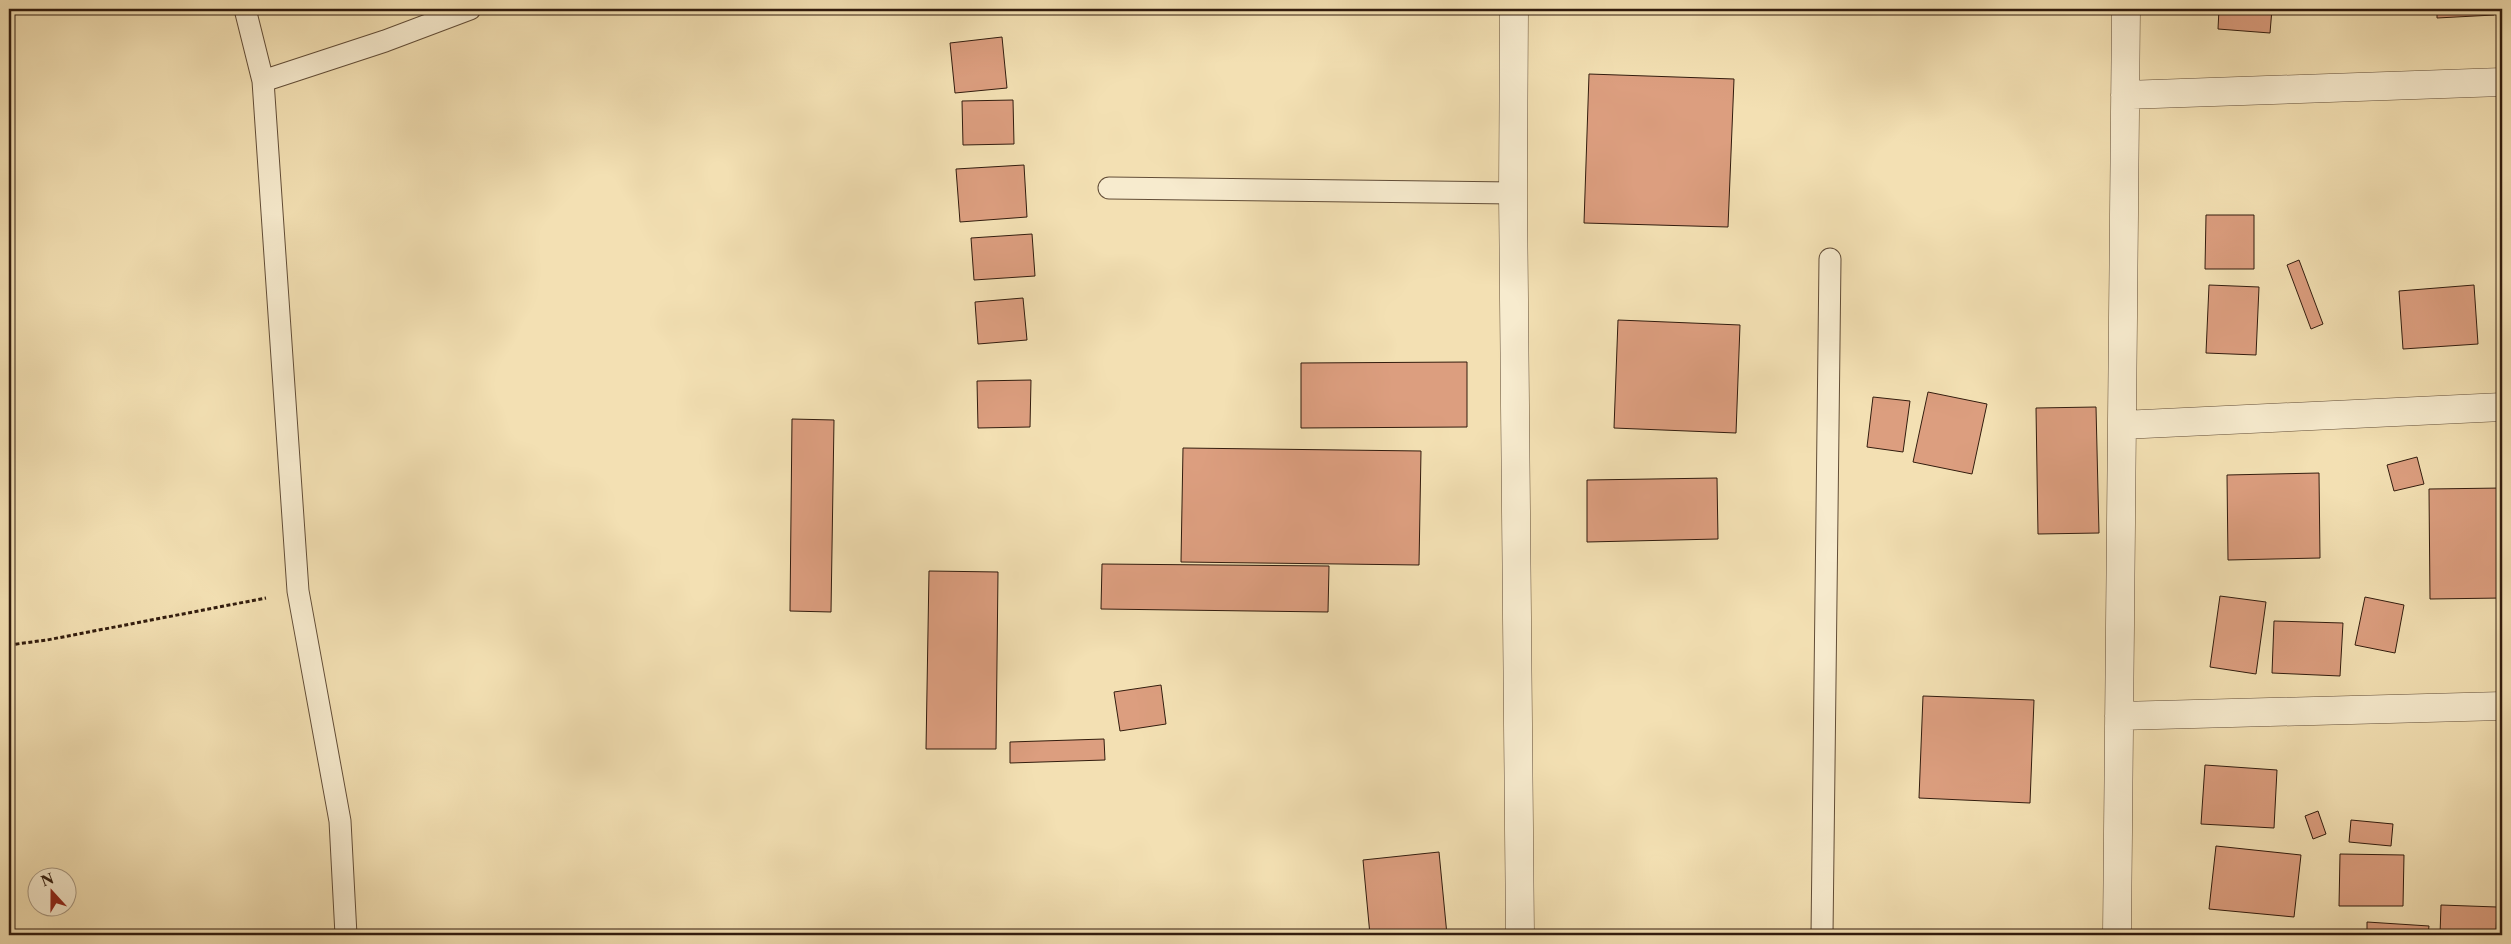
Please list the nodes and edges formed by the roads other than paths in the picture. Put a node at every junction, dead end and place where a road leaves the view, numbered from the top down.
1 (245, 9) edge
2 (470, 9) edge
3 (1514, 9) edge
4 (2126, 9) edge
5 (263, 81) junction
6 (2502, 82) edge
7 (2125, 95) junction
8 (1110, 188) dead end
9 (1513, 193) junction
10 (1830, 258) dead end
11 (2502, 407) edge
12 (2122, 425) junction
13 (2502, 706) edge
14 (2119, 716) junction
15 (346, 935) edge
16 (1520, 935) edge
17 (1822, 935) edge
18 (2117, 935) edge

1 - 5 lane
2 - 5 lane
3 - 9 street
4 - 7 street
5 - 15 lane
6 - 7 street
7 - 12 street
8 - 9 lane
9 - 16 street
10 - 17 lane
11 - 12 street
12 - 14 street
13 - 14 street
14 - 18 street

